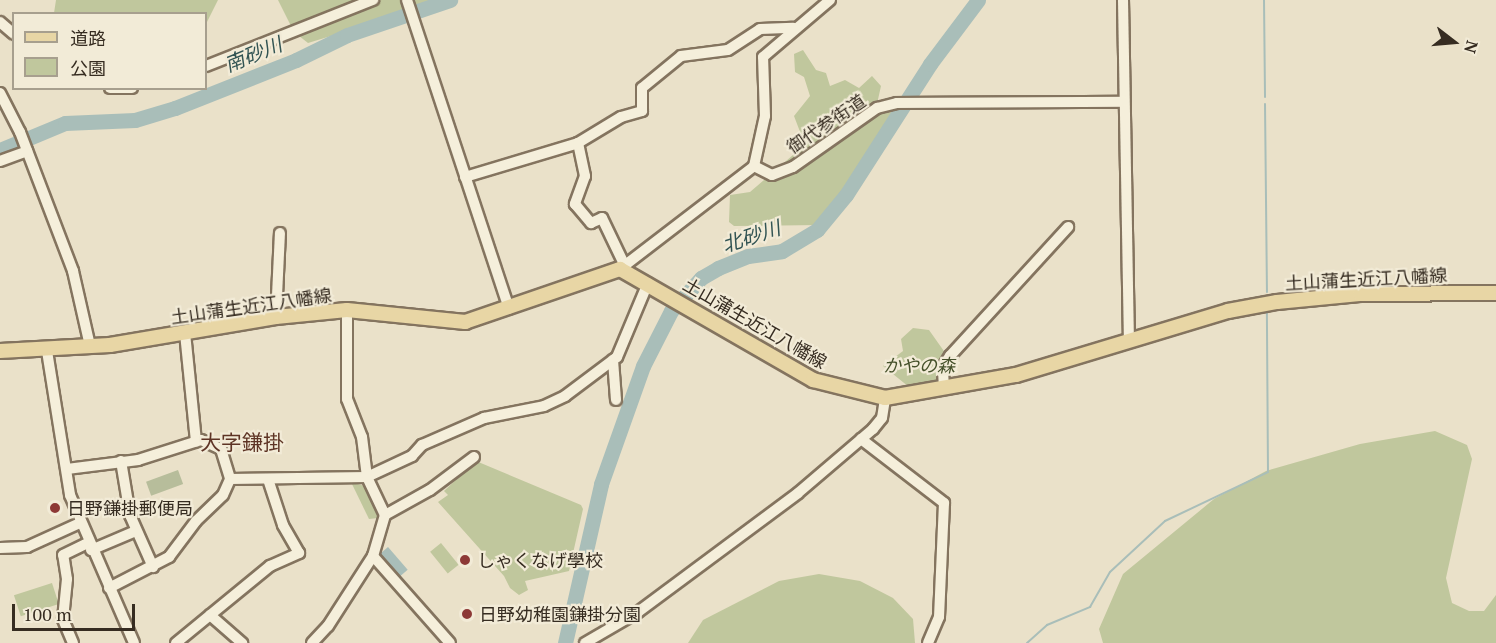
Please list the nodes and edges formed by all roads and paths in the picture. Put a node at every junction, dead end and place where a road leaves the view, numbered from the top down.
1 (373, 0) edge
2 (830, 0) edge
3 (1124, 0) edge
4 (408, 2) edge
5 (0, 22) edge
6 (793, 28) junction
7 (12, 32) edge
8 (207, 66) edge
9 (0, 93) edge
10 (1124, 102) junction
11 (578, 143) junction
12 (27, 150) junction
13 (0, 161) edge
14 (754, 166) junction
15 (465, 177) junction
16 (1068, 227) dead end
17 (280, 234) dead end
18 (622, 267) junction
19 (648, 283) junction
20 (1496, 292) edge
21 (510, 309) junction
22 (347, 310) junction
23 (276, 317) junction
24 (184, 333) junction
25 (1129, 340) junction
26 (90, 346) junction
27 (0, 351) edge
28 (47, 351) junction
29 (613, 360) junction
30 (944, 389) junction
31 (885, 398) junction
32 (616, 400) dead end
33 (861, 439) junction
34 (196, 441) junction
35 (474, 457) dead end
36 (121, 462) junction
37 (67, 469) junction
38 (367, 477) junction
39 (230, 479) junction
40 (268, 479) junction
41 (386, 515) junction
42 (80, 523) junction
43 (136, 531) junction
44 (90, 547) junction
45 (0, 548) edge
46 (373, 556) junction
47 (153, 567) junction
48 (109, 588) junction
49 (210, 615) junction
50 (73, 643) edge
51 (134, 643) edge
52 (176, 643) edge
53 (242, 643) edge
54 (312, 643) edge
55 (450, 643) edge
56 (585, 643) edge
57 (928, 643) edge

1 - 8 street
2 - 6 street
3 - 10 street
4 - 15 street
5 - 7 street
6 - 11 street
6 - 14 street
9 - 12 street
10 - 14 street, 御代参街道
10 - 25 street
11 - 15 street
11 - 18 street
12 - 13 street
12 - 26 street
14 - 18 street
15 - 21 street
16 - 30 street
17 - 23 street
18 - 19 main road, 土山蒲生近江八幡線
18 - 21 main road, 土山蒲生近江八幡線
19 - 29 street
19 - 31 main road, 土山蒲生近江八幡線
20 - 25 main road, 土山蒲生近江八幡線
21 - 22 main road, 土山蒲生近江八幡線
22 - 23 main road, 土山蒲生近江八幡線
22 - 38 street
23 - 24 main road, 土山蒲生近江八幡線
24 - 26 main road, 土山蒲生近江八幡線
24 - 34 street
25 - 30 main road, 土山蒲生近江八幡線
26 - 28 main road, 土山蒲生近江八幡線
27 - 28 main road, 土山蒲生近江八幡線
28 - 37 street
29 - 32 street
29 - 38 street
30 - 31 main road, 土山蒲生近江八幡線
31 - 33 street
33 - 56 street
33 - 57 street
34 - 36 street
34 - 39 street
35 - 41 street
36 - 37 street
36 - 43 street
37 - 42 street
38 - 40 street
38 - 41 street
39 - 40 street
39 - 47 street
40 - 49 street
41 - 46 street
42 - 44 street
42 - 45 street
43 - 44 street
43 - 47 street
44 - 48 street
44 - 50 street
46 - 54 street
46 - 55 street
47 - 48 street
48 - 51 street
49 - 52 street
49 - 53 street

